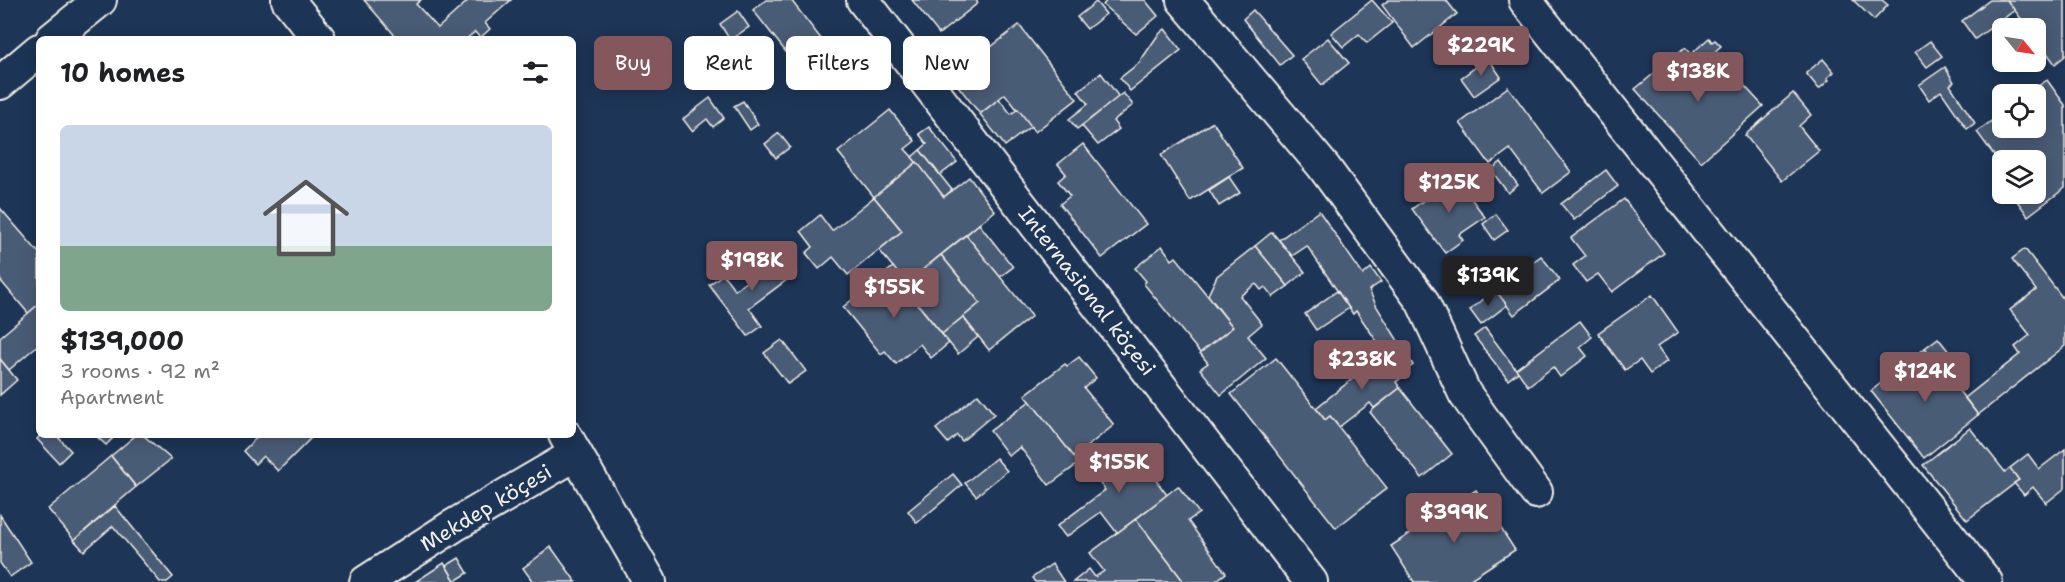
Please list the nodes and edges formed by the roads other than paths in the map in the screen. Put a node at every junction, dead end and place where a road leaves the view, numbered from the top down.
1 (100, 0) edge
2 (288, 0) edge
3 (863, 0) edge
4 (1183, 0) edge
5 (1525, 0) edge
6 (56, 36) edge
7 (316, 36) edge
8 (36, 52) edge
9 (0, 82) edge
10 (570, 444) edge
11 (1536, 492) dead end
12 (366, 582) edge
13 (650, 582) edge
14 (1311, 582) edge
15 (1986, 582) edge

1 - 6 street
2 - 7 street
3 - 14 street, Internasional köçesi
4 - 11 street
5 - 15 street
8 - 9 street
10 - 12 street, Mekdep köçesi
10 - 13 street

